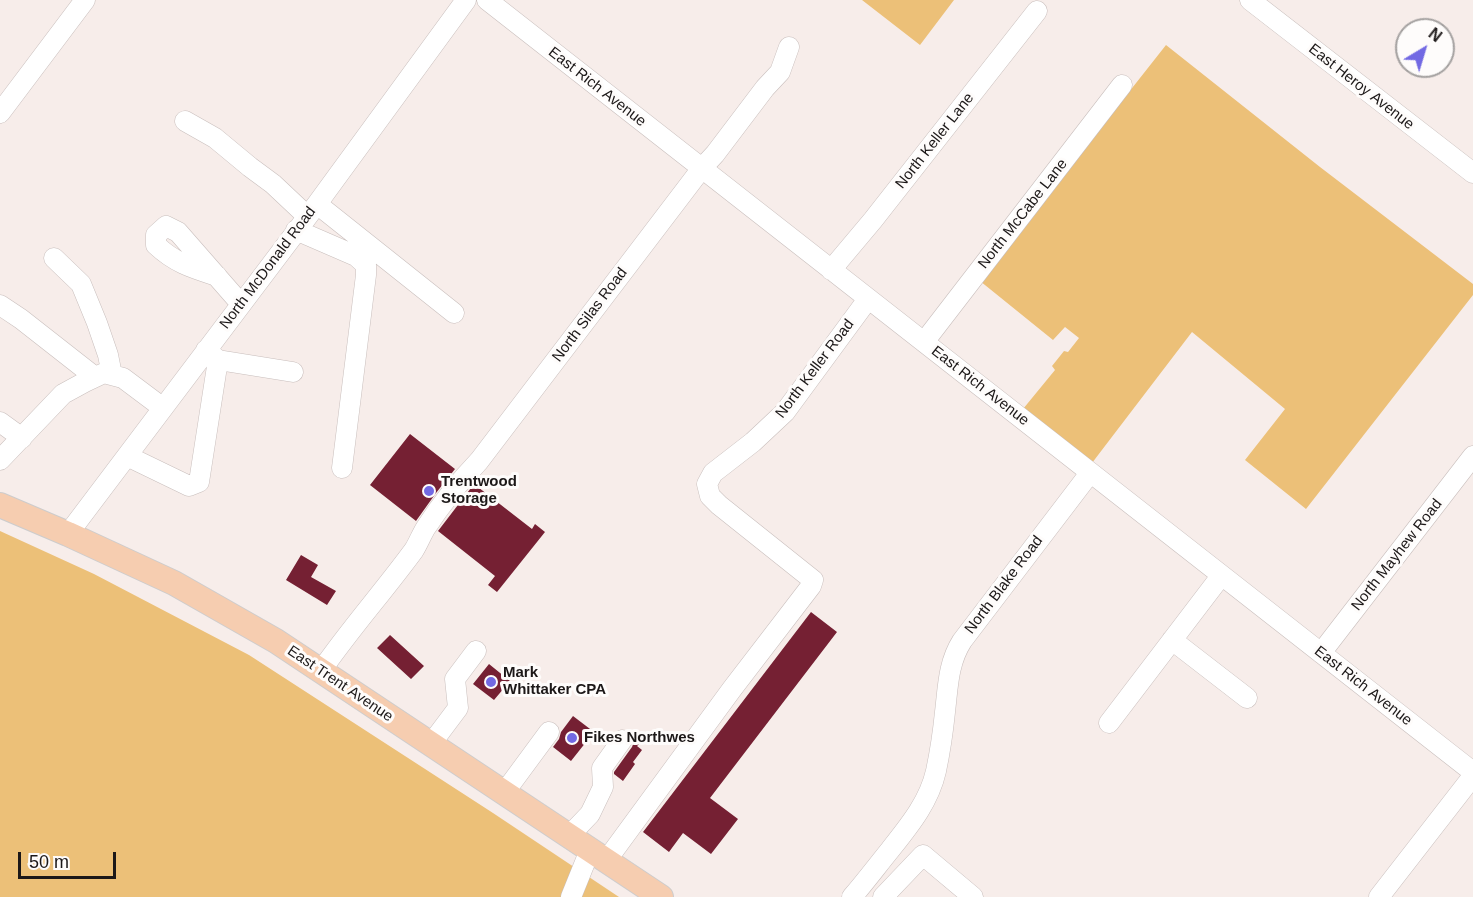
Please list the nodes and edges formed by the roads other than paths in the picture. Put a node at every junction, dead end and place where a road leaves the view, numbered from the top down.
1 (86, 0) edge
2 (466, 0) edge
3 (487, 0) edge
4 (1250, 0) edge
5 (1037, 10) dead end
6 (789, 47) dead end
7 (1122, 85) dead end
8 (0, 113) edge
9 (185, 121) dead end
10 (702, 168) junction
11 (1473, 173) edge
12 (307, 216) junction
13 (54, 258) dead end
14 (831, 270) junction
15 (217, 276) dead end
16 (868, 299) junction
17 (241, 304) junction
18 (0, 305) edge
19 (454, 313) dead end
20 (924, 342) junction
21 (212, 355) junction
22 (293, 372) dead end
23 (104, 376) junction
24 (163, 408) junction
25 (0, 422) edge
26 (22, 438) junction
27 (127, 456) junction
28 (1473, 456) edge
29 (0, 460) edge
30 (342, 468) dead end
31 (1090, 473) junction
32 (0, 505) edge
33 (68, 534) junction
34 (1221, 576) junction
35 (1172, 640) junction
36 (476, 651) dead end
37 (1321, 653) junction
38 (321, 671) junction
39 (1247, 698) dead end
40 (1109, 723) dead end
41 (549, 732) dead end
42 (622, 740) dead end
43 (431, 744) junction
44 (1473, 774) edge
45 (504, 793) junction
46 (569, 836) junction
47 (598, 855) junction
48 (571, 897) edge
49 (661, 897) edge
50 (852, 897) edge
51 (883, 897) edge
52 (973, 897) edge
53 (1379, 897) edge

1 - 8 street
2 - 12 street, North McDonald Road
3 - 10 street, East Rich Avenue
4 - 11 street, East Heroy Avenue
5 - 14 street, North Keller Lane
6 - 10 street, North Silas Road
7 - 20 street, North McCabe Lane
9 - 12 street
10 - 14 street, East Rich Avenue
10 - 38 street, North Silas Road
12 - 17 street, North McDonald Road
12 - 19 street
12 - 30 street
13 - 23 street
14 - 16 street, East Rich Avenue
15 - 17 street
16 - 20 street, East Rich Avenue
16 - 47 street, North Keller Road
17 - 21 street, North McDonald Road
18 - 23 street
20 - 31 street, East Rich Avenue
21 - 22 street
21 - 24 street, North McDonald Road
21 - 27 street
23 - 24 street
23 - 26 street
24 - 27 street, North McDonald Road
25 - 26 street
26 - 29 street
27 - 33 street, North McDonald Road
28 - 37 street, North Mayhew Road
31 - 34 street, East Rich Avenue
31 - 50 street, North Blake Road
32 - 33 main road, East Trent Avenue
33 - 38 main road, East Trent Avenue
34 - 35 street
34 - 37 street, East Rich Avenue
35 - 39 street
35 - 40 street
36 - 43 street
37 - 44 street, East Rich Avenue
38 - 43 main road, East Trent Avenue
41 - 45 street
42 - 46 street
43 - 45 main road, East Trent Avenue
44 - 53 street
45 - 46 main road, East Trent Avenue
46 - 47 main road, East Trent Avenue
47 - 48 street
47 - 49 main road, East Trent Avenue
51 - 52 street

